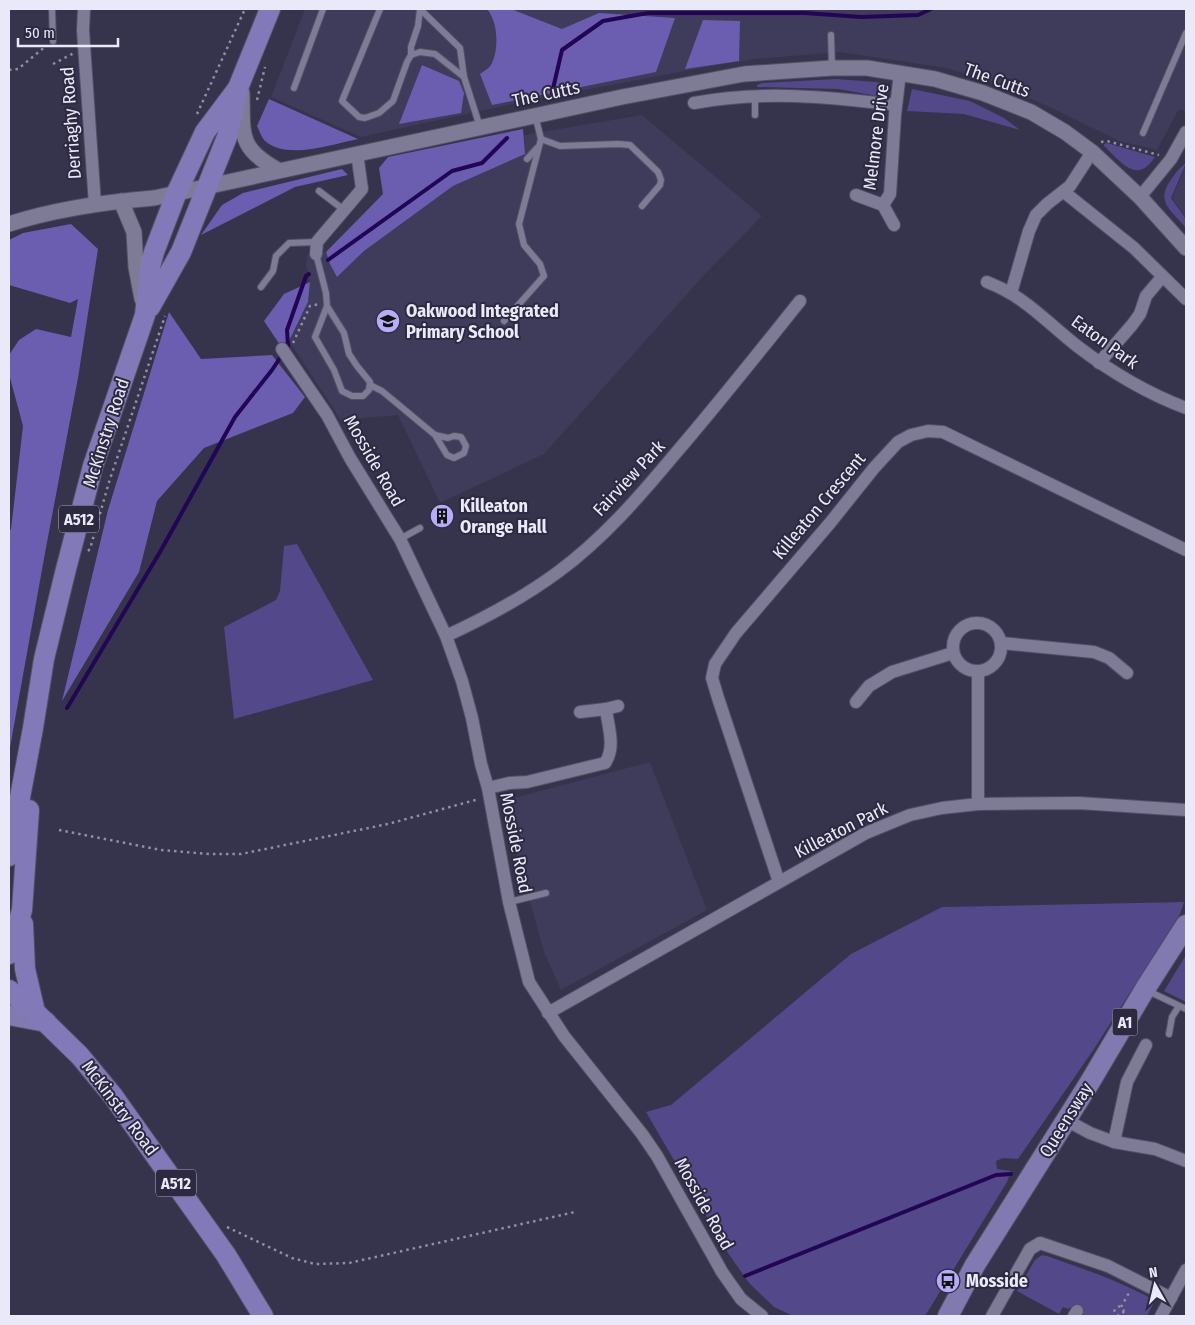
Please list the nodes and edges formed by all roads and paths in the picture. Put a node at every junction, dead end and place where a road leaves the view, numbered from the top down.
1 (52, 9) edge
2 (84, 9) edge
3 (245, 9) edge
4 (270, 9) edge
5 (323, 9) edge
6 (380, 9) edge
7 (420, 9) edge
8 (1186, 33) edge
9 (831, 35) dead end
10 (53, 41) joint
11 (85, 50) junction
12 (412, 55) junction
13 (266, 63) dead end
14 (53, 64) dead end
15 (832, 68) junction
16 (9, 70) edge
17 (900, 73) junction
18 (744, 74) junction
19 (464, 77) junction
20 (240, 83) junction
21 (294, 88) dead end
22 (751, 96) junction
23 (694, 103) dead end
24 (256, 105) dead end
25 (896, 105) junction
26 (536, 115) junction
27 (755, 115) dead end
28 (194, 119) dead end
29 (480, 127) junction
30 (1186, 132) edge
31 (1143, 133) dead end
32 (541, 139) junction
33 (1095, 147) junction
34 (537, 148) junction
35 (357, 154) junction
36 (1160, 155) dead end
37 (527, 159) dead end
38 (278, 170) junction
39 (192, 189) junction
40 (319, 191) dead end
41 (1064, 192) junction
42 (856, 195) dead end
43 (1140, 198) junction
44 (121, 201) junction
45 (882, 204) junction
46 (96, 205) junction
47 (642, 206) dead end
48 (344, 210) junction
49 (9, 224) edge
50 (894, 225) dead end
51 (317, 248) junction
52 (1186, 248) edge
53 (1162, 276) junction
54 (987, 282) dead end
55 (261, 287) dead end
56 (1011, 293) junction
57 (1186, 299) edge
58 (800, 301) dead end
59 (327, 305) junction
60 (167, 309) dead end
61 (146, 315) junction
62 (504, 321) dead end
63 (286, 355) joint
64 (1100, 363) junction
65 (370, 386) junction
66 (1186, 408) edge
67 (435, 435) junction
68 (420, 528) dead end
69 (400, 539) junction
70 (1186, 550) edge
71 (66, 569) junction
72 (446, 636) junction
73 (1001, 643) junction
74 (953, 653) junction
75 (978, 671) junction
76 (1126, 673) dead end
77 (856, 702) dead end
78 (580, 712) dead end
79 (33, 728) junction
80 (489, 792) junction
81 (978, 804) junction
82 (1186, 810) edge
83 (59, 830) dead end
84 (9, 856) edge
85 (779, 882) junction
86 (546, 893) dead end
87 (509, 902) junction
88 (22, 910) junction
89 (1186, 925) edge
90 (9, 954) edge
91 (1145, 989) junction
92 (9, 990) edge
93 (1179, 1006) junction
94 (1186, 1009) edge
95 (548, 1013) junction
96 (9, 1015) edge
97 (40, 1017) junction
98 (1169, 1034) dead end
99 (1146, 1046) dead end
100 (1066, 1120) junction
101 (1114, 1142) junction
102 (1186, 1161) edge
103 (575, 1212) dead end
104 (220, 1224) dead end
105 (1186, 1270) edge
106 (1136, 1280) junction
107 (1171, 1298) junction
108 (1121, 1307) junction
109 (756, 1315) edge
110 (1115, 1315) edge
111 (263, 1316) edge
112 (948, 1316) edge
113 (992, 1316) edge
114 (1161, 1316) edge

1 - 10 lane
2 - 11 street, Derriaghy Road
3 - 28 path
4 - 20 highway, McKinstry Road / A512
5 - 21 lane
6 - 12 lane
7 - 12 lane
7 - 19 lane
8 - 31 lane
9 - 15 lane
10 - 16 path
11 - 14 path
11 - 46 street, Derriaghy Road
12 - 19 lane
13 - 24 path
15 - 17 street, The Cutts
15 - 18 street, The Cutts
17 - 25 street, Melmore Drive
17 - 33 street, The Cutts
18 - 22 street
18 - 26 street, The Cutts
19 - 29 lane
20 - 38 street
20 - 39 highway, McKinstry Road / A512
20 - 39 highway, McKinstry Road / A512
22 - 23 street
22 - 25 street
22 - 27 lane
25 - 45 street, Melmore Drive
26 - 29 street, The Cutts
26 - 32 lane
29 - 35 street, The Cutts
30 - 43 street
32 - 34 lane
32 - 47 lane
33 - 36 path
33 - 41 street
33 - 43 street, The Cutts
34 - 37 lane
34 - 62 lane
35 - 38 street, The Cutts
35 - 48 street
38 - 39 street, The Cutts
39 - 44 street
39 - 61 highway, McKinstry Road / A512
39 - 61 highway, McKinstry Road / A512
40 - 48 lane
41 - 53 street
41 - 56 street
42 - 45 street, Melmore Drive
43 - 52 street, The Cutts
44 - 46 street
44 - 61 street
45 - 50 street, Melmore Drive
46 - 49 street
48 - 51 street
51 - 55 lane
51 - 59 lane
53 - 57 street
53 - 64 street
54 - 56 street, Eaton Park
56 - 64 street, Eaton Park
58 - 72 street, Fairview Park
59 - 63 path
59 - 65 lane
59 - 65 lane
60 - 71 path
61 - 71 highway, McKinstry Road / A512
63 - 69 street, Mosside Road
64 - 66 street, Eaton Park
65 - 67 lane
67 - 67 lane
68 - 69 lane
69 - 72 street, Mosside Road
70 - 85 street, Killeaton Crescent
71 - 79 highway, McKinstry Road / A512
72 - 80 street, Mosside Road
73 - 74 street
73 - 75 street
73 - 76 street
74 - 75 street
74 - 77 street
75 - 81 street
78 - 80 street
79 - 84 highway, McKinstry Road / A512
79 - 88 highway, McKinstry Road / A512
80 - 83 path
80 - 87 street, Mosside Road
81 - 82 street, Killeaton Park
81 - 85 street, Killeaton Park
85 - 95 street, Killeaton Park
86 - 87 lane
87 - 95 street, Mosside Road
88 - 90 highway, McKinstry Road / A512
88 - 97 highway, A512
89 - 91 main road, Queensway / A1
91 - 93 lane
91 - 100 main road, Queensway / A1
92 - 97 highway, McKinstry Road / A512
93 - 94 lane
93 - 98 lane
95 - 109 street, Mosside Road
96 - 97 main road
97 - 111 highway, McKinstry Road / A512
99 - 101 street
100 - 101 street
100 - 112 main road, Queensway / A1
101 - 102 street
103 - 104 path
105 - 107 street
106 - 107 street
106 - 108 path
106 - 113 street
107 - 114 street
108 - 110 path
108 - 110 path

